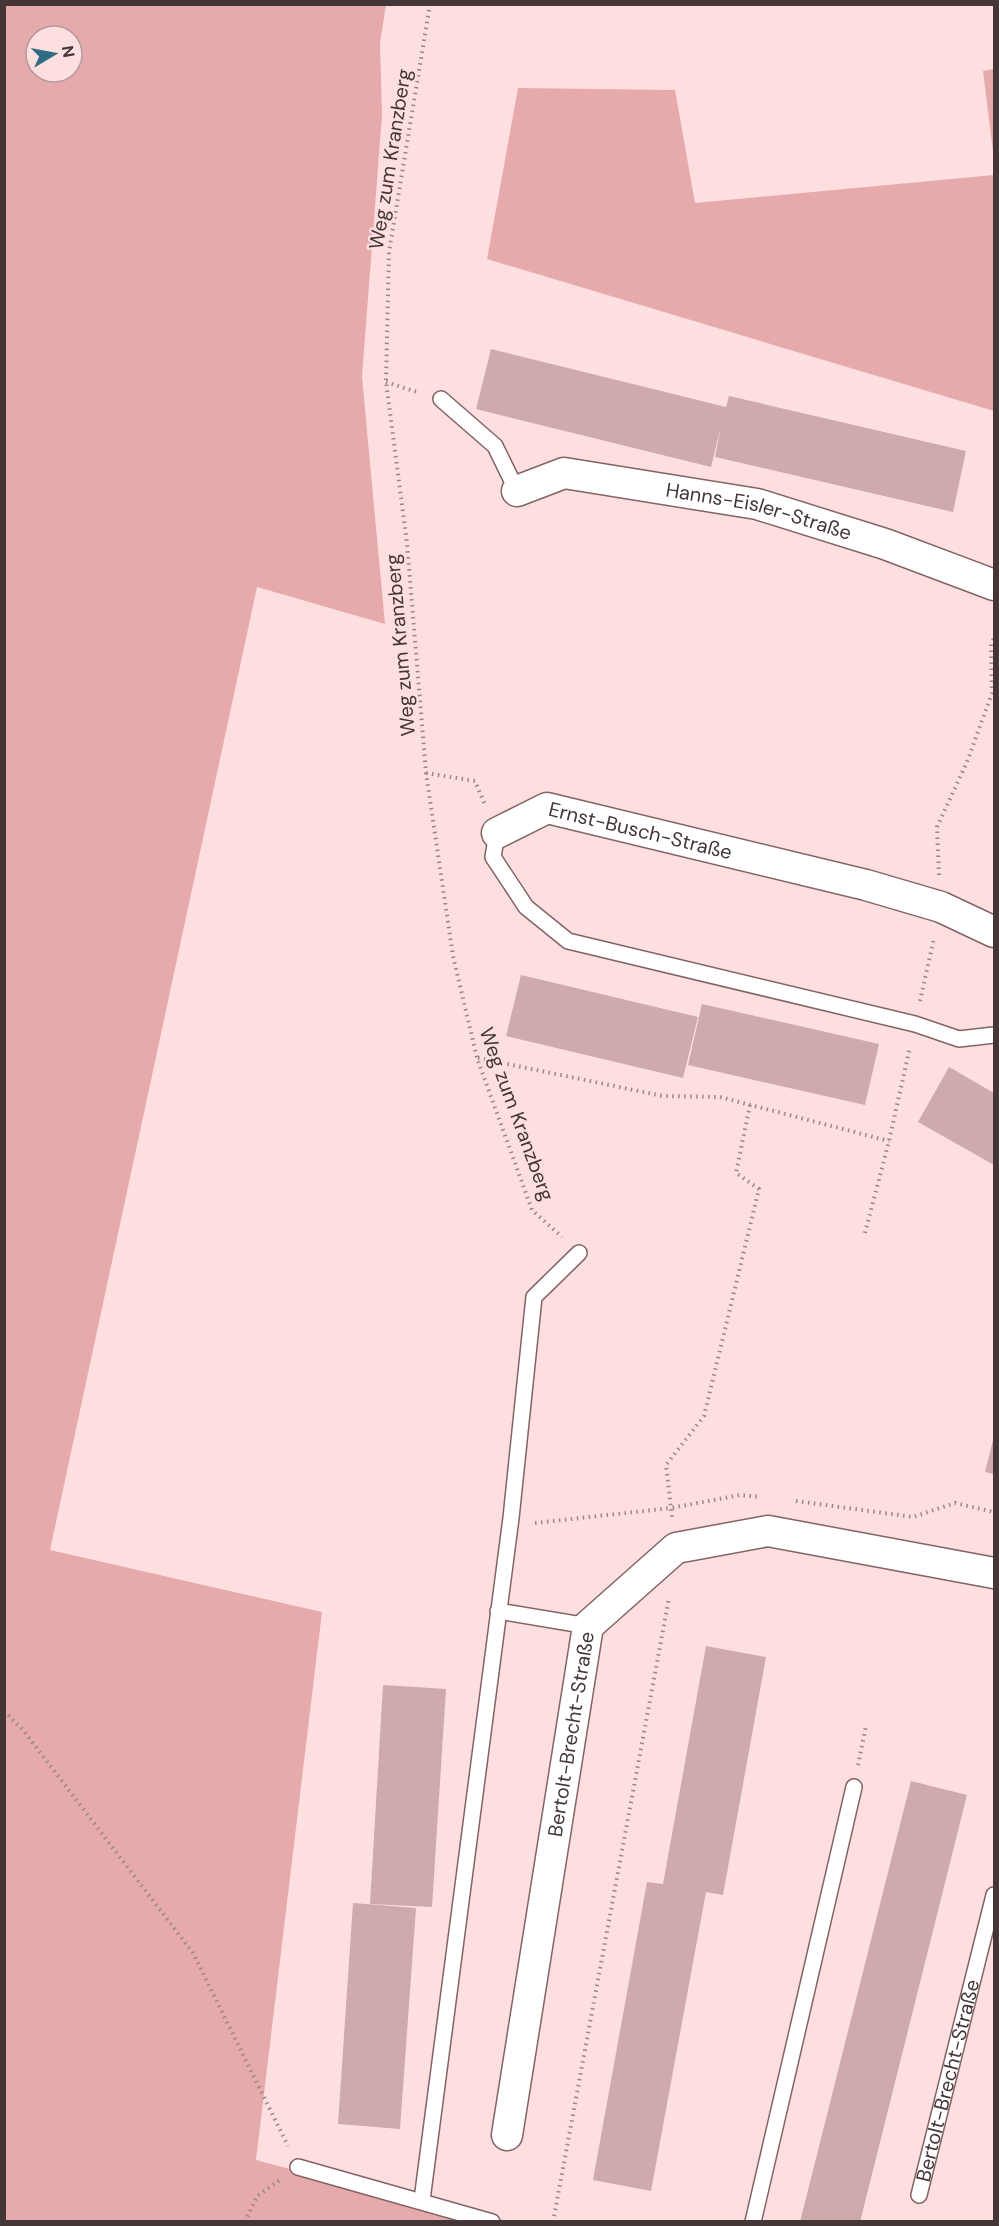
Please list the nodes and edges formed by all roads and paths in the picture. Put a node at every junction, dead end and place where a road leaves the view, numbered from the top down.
1 (430, 4) edge
2 (386, 382) junction
3 (441, 399) joint
4 (517, 492) joint
5 (994, 585) edge
6 (994, 638) edge
7 (426, 773) junction
8 (497, 833) junction
9 (941, 907) junction
10 (994, 932) edge
11 (915, 1024) junction
12 (994, 1035) edge
13 (477, 1058) junction
14 (750, 1105) junction
15 (889, 1142) junction
16 (865, 1233) dead end
17 (579, 1253) joint
18 (763, 1497) dead end
19 (786, 1500) dead end
20 (671, 1508) junction
21 (994, 1512) edge
22 (511, 1518) junction
23 (676, 1548) junction
24 (994, 1573) edge
25 (675, 1593) dead end
26 (498, 1611) junction
27 (588, 1626) junction
28 (4, 1711) edge
29 (866, 1726) dead end
30 (854, 1787) joint
31 (994, 1894) edge
32 (507, 2135) dead end
33 (298, 2167) junction
34 (919, 2195) dead end
35 (422, 2200) junction
36 (245, 2222) edge
37 (492, 2222) edge
38 (553, 2222) edge
39 (753, 2222) edge

1 - 2 path, Weg zum Kranzberg
2 - 3 path
2 - 7 path, Weg zum Kranzberg
3 - 4 lane
4 - 5 street, Hanns-Eisler-Straße
6 - 9 path
7 - 8 path
7 - 13 path, Weg zum Kranzberg
8 - 9 street, Ernst-Busch-Straße
8 - 11 lane
9 - 10 street, Ernst-Busch-Straße
9 - 11 path
11 - 12 lane
11 - 15 path
13 - 14 path
13 - 17 path, Weg zum Kranzberg
14 - 15 path
14 - 20 path
15 - 16 path
17 - 22 lane
18 - 20 path
19 - 21 path
20 - 22 path
20 - 23 path
22 - 26 lane
23 - 24 street
23 - 27 street, Bertolt-Brecht-Straße
25 - 38 path
26 - 27 lane
26 - 35 lane
27 - 32 street, Bertolt-Brecht-Straße
28 - 33 path
29 - 30 path
30 - 39 lane
31 - 34 lane, Bertolt-Brecht-Straße
33 - 35 lane
33 - 36 path
35 - 37 lane

